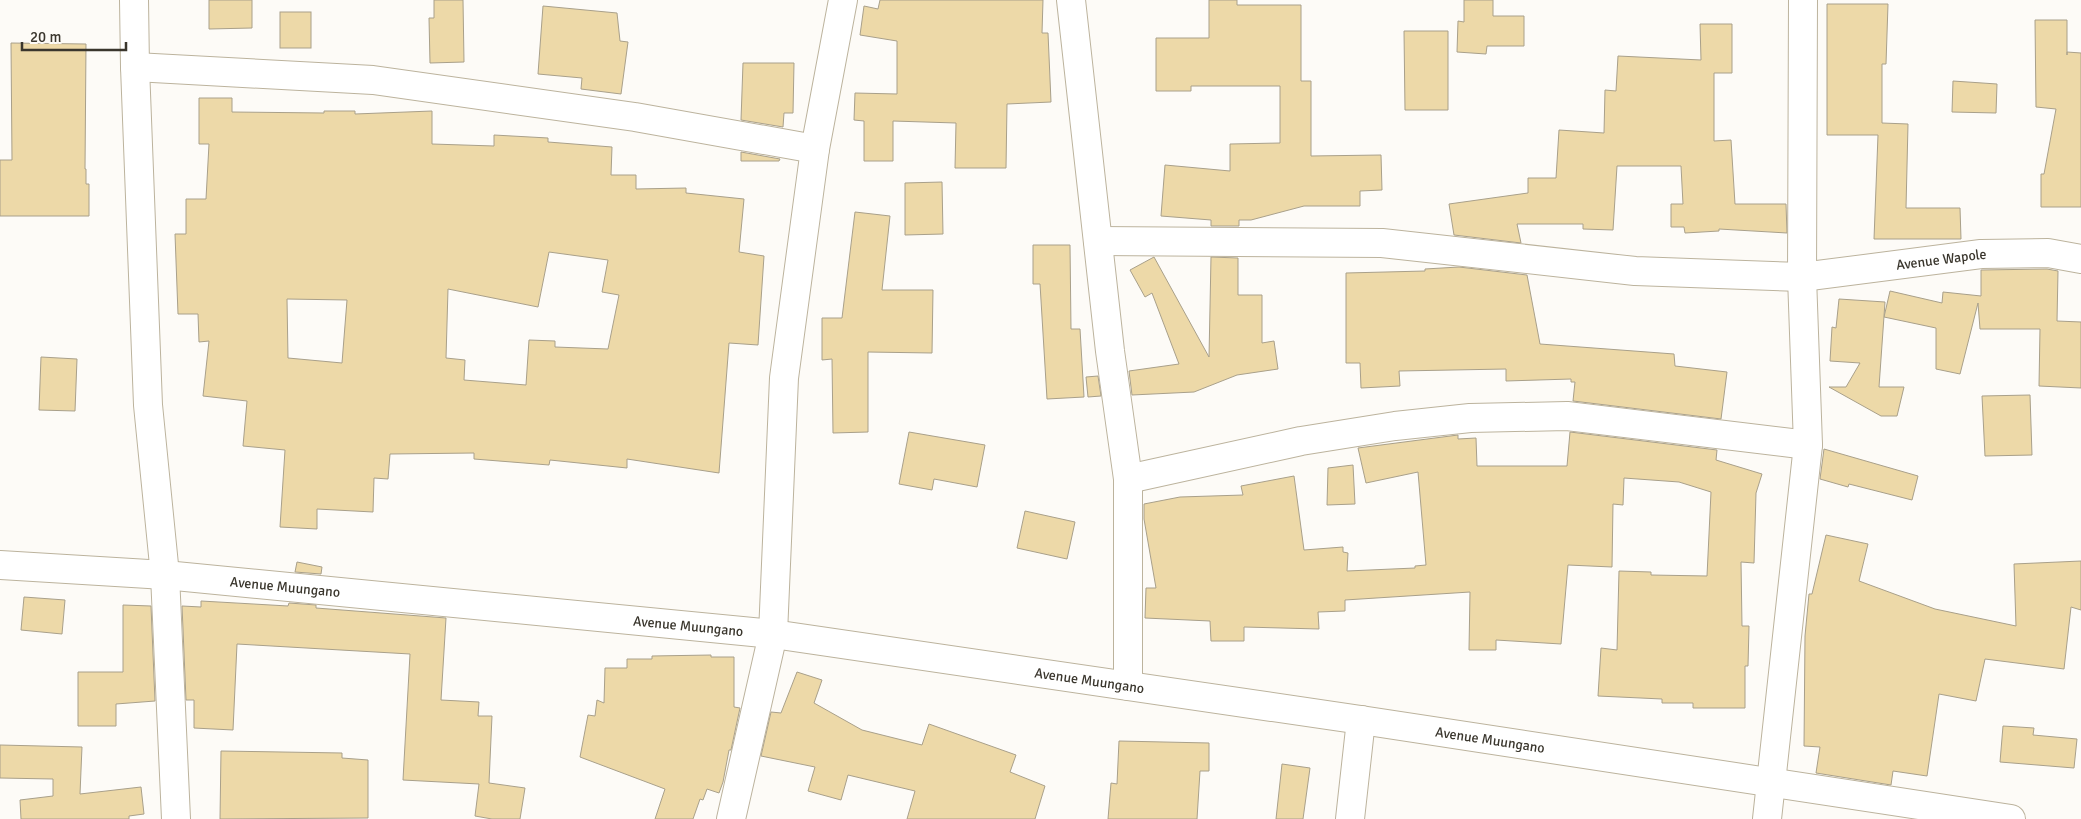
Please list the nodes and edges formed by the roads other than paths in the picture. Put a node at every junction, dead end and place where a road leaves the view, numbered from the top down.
1 (134, 0) edge
2 (843, 0) edge
3 (1071, 0) edge
4 (1803, 0) edge
5 (135, 67) junction
6 (815, 148) junction
7 (1098, 241) junction
8 (2081, 259) edge
9 (1802, 277) junction
10 (1808, 445) junction
11 (1128, 479) junction
12 (0, 565) edge
13 (165, 575) junction
14 (773, 634) junction
15 (1128, 686) junction
16 (1361, 720) junction
17 (1772, 783) junction
18 (176, 819) edge
19 (730, 819) edge
20 (1350, 819) edge
21 (1767, 819) edge
22 (2011, 819) edge

1 - 5 street
2 - 6 street
3 - 7 street
4 - 9 street
5 - 6 street
5 - 13 street
6 - 14 street
7 - 9 street, Avenue Wapole
7 - 11 street
8 - 9 street, Avenue Wapole
9 - 10 street
10 - 11 street
10 - 17 street
11 - 15 street
12 - 13 street, Avenue Muungano
13 - 14 street, Avenue Muungano
13 - 18 street
14 - 15 street, Avenue Muungano
14 - 19 street
15 - 16 street, Avenue Muungano
16 - 17 street, Avenue Muungano
16 - 20 street
17 - 21 street
17 - 22 street, Avenue Muungano

